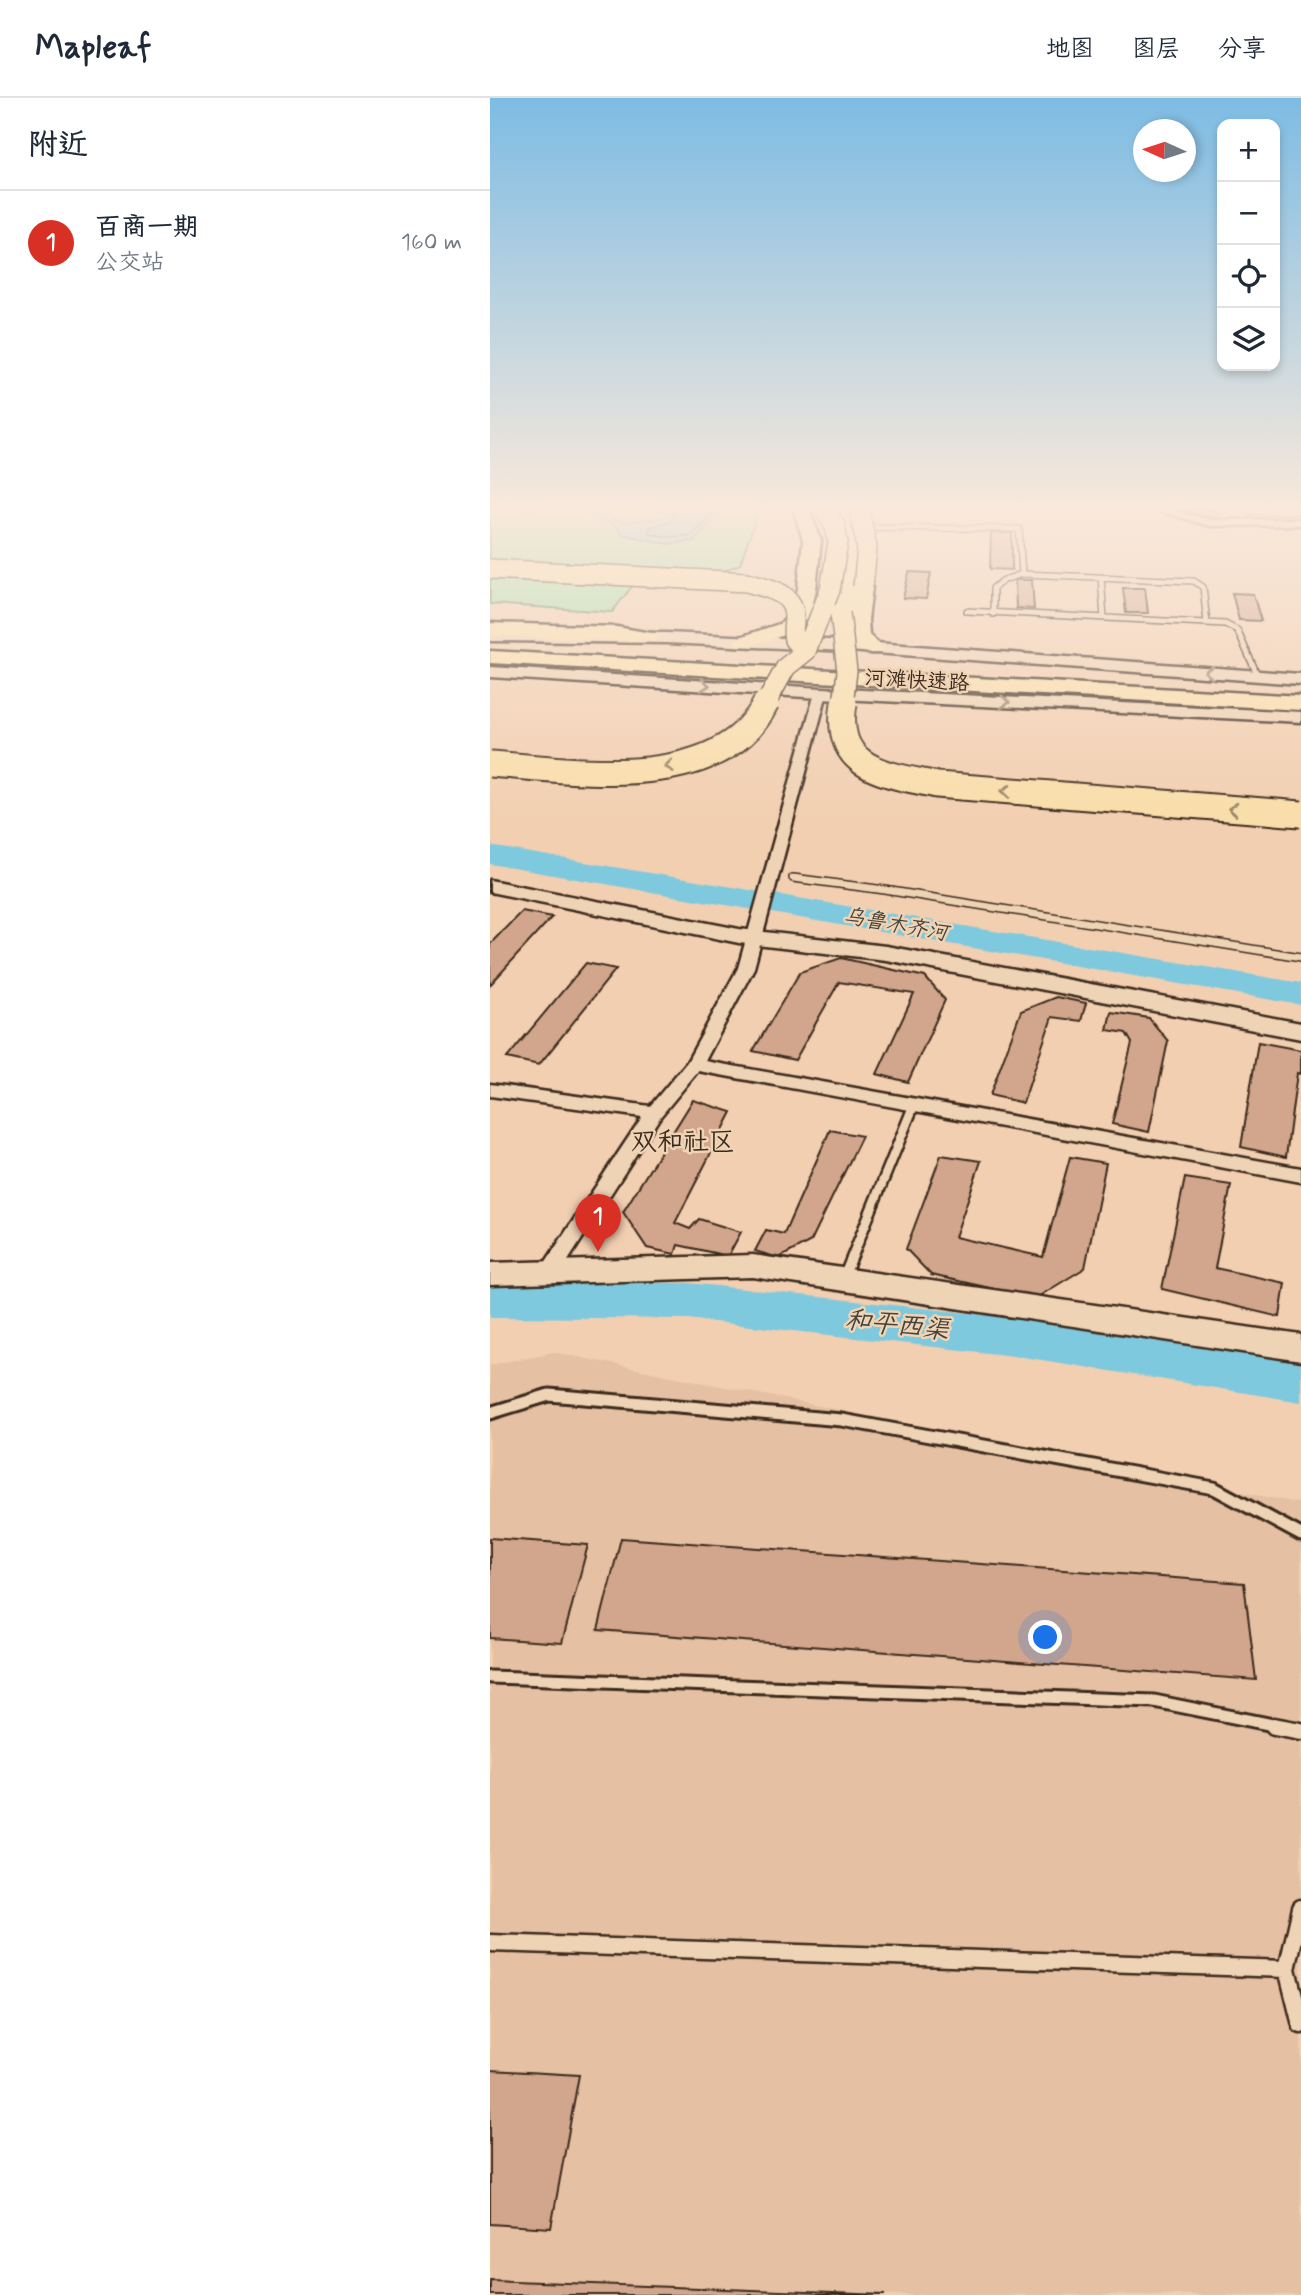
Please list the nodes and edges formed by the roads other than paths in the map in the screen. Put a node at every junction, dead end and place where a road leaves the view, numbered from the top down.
1 (793, 612) edge
2 (801, 612) edge
3 (817, 612) edge
4 (822, 612) edge
5 (840, 612) edge
6 (848, 612) edge
7 (859, 612) edge
8 (972, 612) edge
9 (1104, 612) edge
10 (1206, 612) edge
11 (993, 614) joint
12 (1104, 618) junction
13 (1208, 623) junction
14 (490, 629) edge
15 (490, 638) edge
16 (525, 638) joint
17 (650, 638) junction
18 (744, 642) junction
19 (490, 647) edge
20 (866, 648) junction
21 (806, 651) junction
22 (490, 657) edge
23 (490, 672) edge
24 (1258, 676) junction
25 (490, 680) edge
26 (1301, 680) edge
27 (661, 682) junction
28 (821, 693) junction
29 (1301, 693) edge
30 (1301, 703) edge
31 (1102, 707) junction
32 (1301, 717) edge
33 (1301, 726) edge
34 (490, 764) edge
35 (1301, 814) edge
36 (793, 878) dead end
37 (490, 886) edge
38 (758, 932) junction
39 (1301, 957) edge
40 (1301, 1031) edge
41 (694, 1065) junction
42 (490, 1090) edge
43 (914, 1105) junction
44 (653, 1113) junction
45 (1301, 1175) edge
46 (550, 1272) junction
47 (490, 1274) edge
48 (842, 1280) junction
49 (1301, 1348) edge
50 (490, 1413) edge
51 (1301, 1535) edge
52 (490, 1677) edge
53 (1301, 1731) edge
54 (1301, 1909) edge
55 (490, 1943) edge
56 (1287, 1969) junction
57 (1301, 2025) edge

1 - 21 highway, bridge
2 - 18 highway
3 - 18 street
4 - 21 highway, bridge
35 -> 5 highway, bridge
6 - 20 street
7 - 20 highway, bridge
8 - 11 lane
9 - 12 lane
10 - 13 lane
11 - 12 lane
12 - 13 lane
13 - 24 lane
14 - 17 highway
15 - 16 highway
16 - 17 street
17 - 18 street
18 - 20 street
19 - 29 highway, 河滩快速路
24 -> 20 street
21 -> 34 highway, bridge
22 - 30 highway, 河滩快速路
23 - 27 street
24 - 26 street
25 - 27 highway
27 -> 28 street
28 -> 31 street
28 - 38 street
31 - 32 street
31 - 33 highway
36 - 39 lane
37 - 38 street
38 - 40 street
38 - 41 street
41 - 43 street
41 - 44 street
42 - 44 street
43 - 45 street
43 - 48 lane
44 - 46 street
46 - 47 street
46 - 48 street
48 - 49 street
50 - 51 lane
52 - 53 lane
54 - 56 lane
55 - 56 lane
56 - 57 lane

